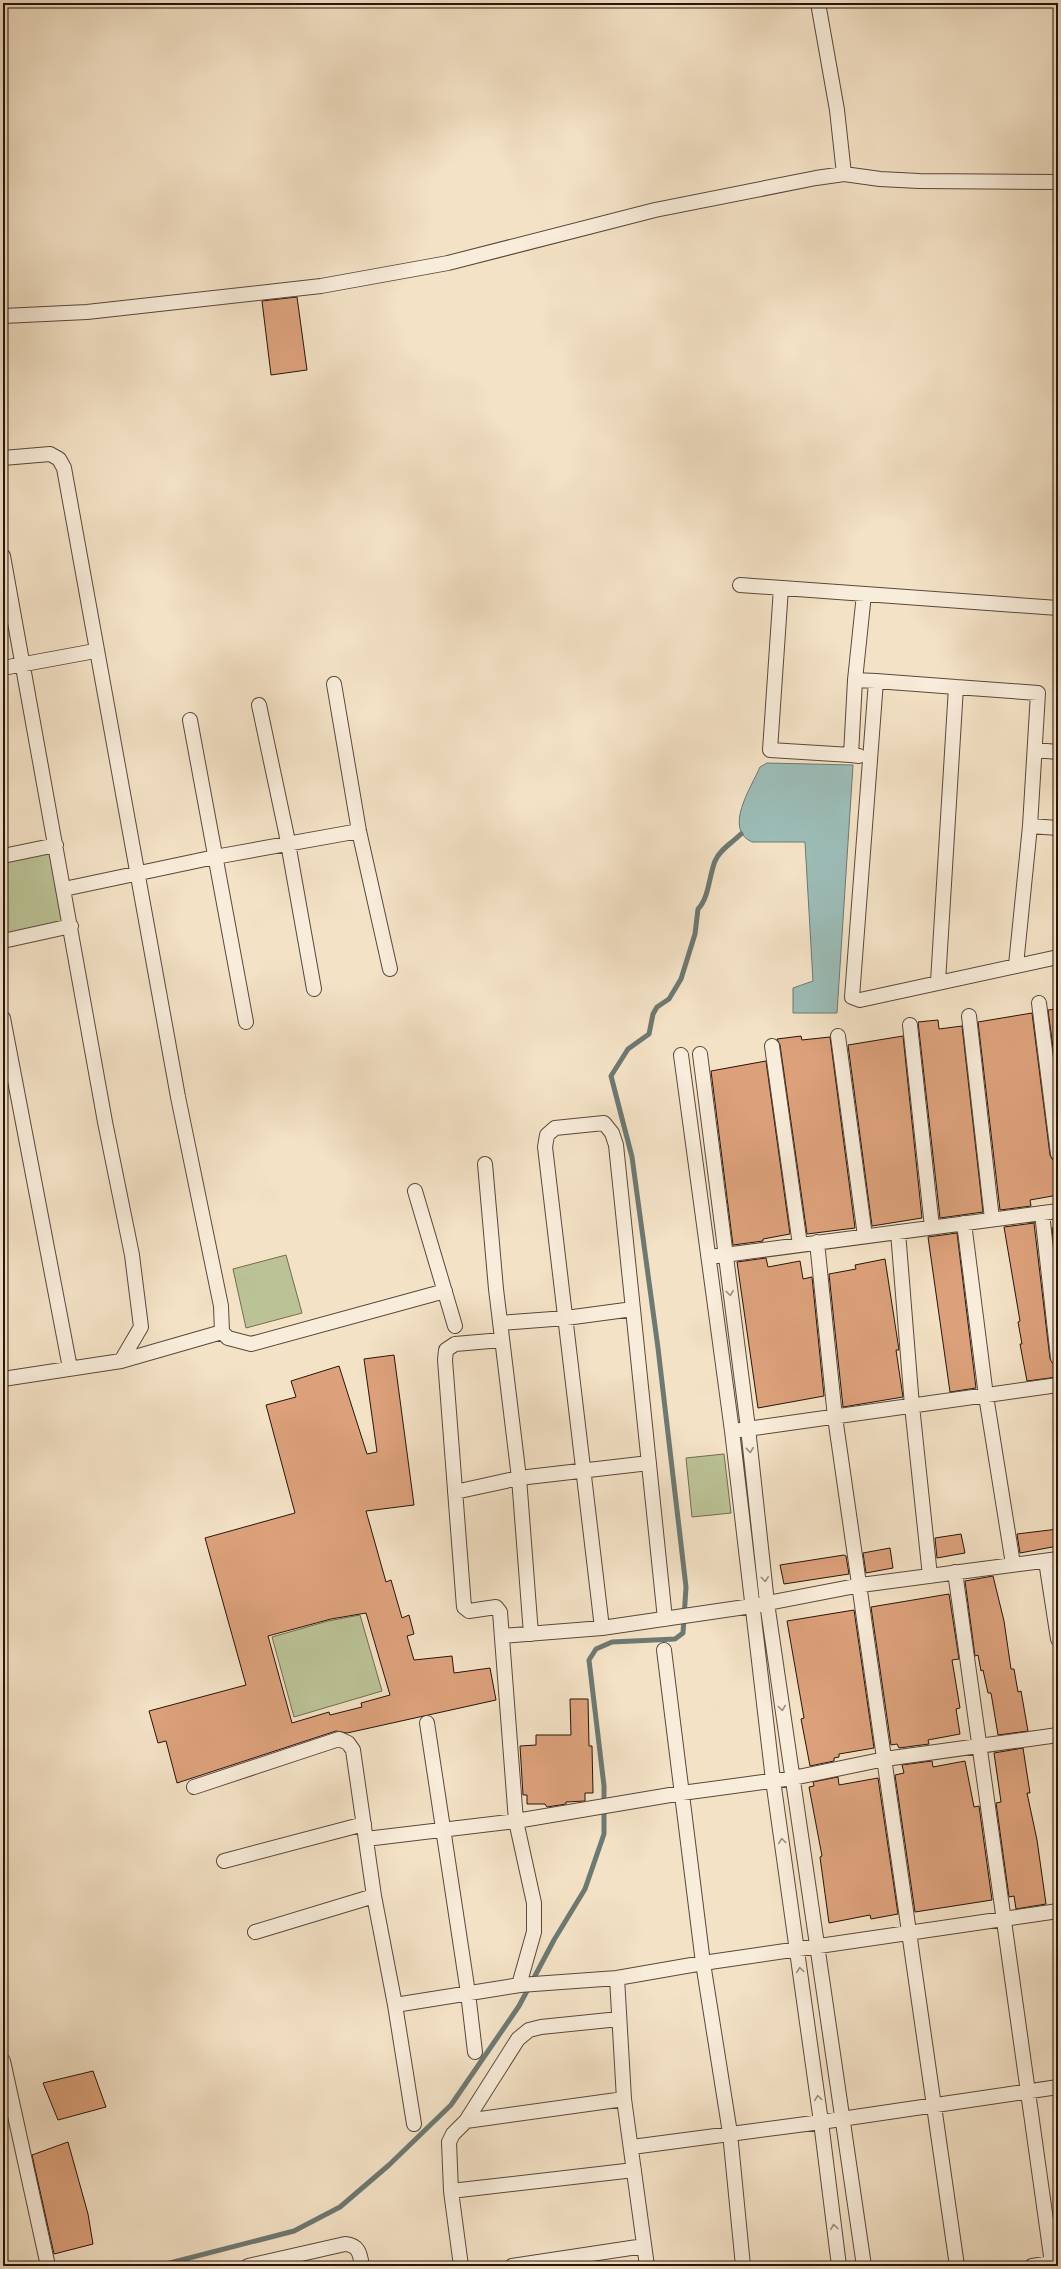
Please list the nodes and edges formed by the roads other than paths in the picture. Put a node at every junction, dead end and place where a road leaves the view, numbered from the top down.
1 (818, 3) edge
2 (854, 175) junction
3 (1058, 182) edge
4 (3, 316) edge
5 (3, 458) edge
6 (3, 556) edge
7 (740, 585) dead end
8 (781, 588) junction
9 (864, 594) junction
10 (1058, 608) edge
11 (95, 651) junction
12 (23, 665) junction
13 (3, 668) edge
14 (855, 680) junction
15 (876, 681) junction
16 (334, 684) dead end
17 (956, 687) junction
18 (259, 705) dead end
19 (190, 720) dead end
20 (1035, 750) junction
21 (1058, 752) edge
22 (851, 755) junction
23 (871, 756) junction
24 (1030, 826) junction
25 (1058, 828) edge
26 (359, 831) junction
27 (288, 844) junction
28 (56, 845) junction
29 (3, 856) edge
30 (215, 857) junction
31 (136, 872) junction
32 (64, 889) junction
33 (71, 926) junction
34 (3, 941) edge
35 (1058, 957) edge
36 (1016, 965) junction
37 (390, 969) dead end
38 (938, 982) junction
39 (314, 989) dead end
40 (1039, 1003) dead end
41 (969, 1016) dead end
42 (3, 1018) edge
43 (246, 1022) dead end
44 (910, 1025) dead end
45 (838, 1036) dead end
46 (772, 1046) dead end
47 (700, 1054) dead end
48 (682, 1055) dead end
49 (1058, 1154) edge
50 (485, 1164) dead end
51 (415, 1191) dead end
52 (1058, 1211) edge
53 (1042, 1213) junction
54 (992, 1219) junction
55 (964, 1223) junction
56 (932, 1227) junction
57 (898, 1232) junction
58 (865, 1236) junction
59 (817, 1242) junction
60 (800, 1245) junction
61 (725, 1255) junction
62 (708, 1257) junction
63 (445, 1291) junction
64 (633, 1309) junction
65 (566, 1318) junction
66 (500, 1323) junction
67 (455, 1326) dead end
68 (222, 1332) junction
69 (502, 1340) junction
70 (1058, 1358) edge
71 (121, 1361) junction
72 (70, 1368) junction
73 (3, 1379) edge
74 (1058, 1385) edge
75 (986, 1396) junction
76 (912, 1406) junction
77 (835, 1417) junction
78 (748, 1428) junction
79 (732, 1431) junction
80 (649, 1463) junction
81 (584, 1470) junction
82 (519, 1478) junction
83 (456, 1492) junction
84 (1052, 1560) edge
85 (1012, 1564) junction
86 (955, 1572) junction
87 (930, 1576) junction
88 (861, 1585) junction
89 (767, 1603) junction
90 (752, 1606) junction
91 (669, 1618) junction
92 (602, 1628) junction
93 (531, 1634) junction
94 (502, 1636) junction
95 (1058, 1639) edge
96 (664, 1650) dead end
97 (427, 1723) dead end
98 (1058, 1735) edge
99 (979, 1745) junction
100 (885, 1759) junction
101 (793, 1778) junction
102 (773, 1780) junction
103 (194, 1787) dead end
104 (682, 1793) junction
105 (516, 1821) junction
106 (364, 1824) junction
107 (443, 1829) junction
108 (366, 1839) junction
109 (224, 1861) dead end
110 (374, 1896) junction
111 (1058, 1911) edge
112 (1004, 1919) junction
113 (255, 1932) dead end
114 (910, 1932) junction
115 (818, 1946) junction
116 (797, 1950) junction
117 (703, 1963) junction
118 (617, 1978) junction
119 (520, 1985) junction
120 (468, 1993) junction
121 (395, 2005) junction
122 (619, 2019) junction
123 (475, 2052) dead end
124 (3, 2061) edge
125 (1058, 2087) edge
126 (1028, 2092) junction
127 (624, 2099) junction
128 (934, 2105) junction
129 (843, 2119) junction
130 (466, 2121) junction
131 (821, 2122) junction
132 (414, 2124) dead end
133 (730, 2133) junction
134 (632, 2147) junction
135 (634, 2170) junction
136 (451, 2192) junction
137 (644, 2246) junction
138 (1055, 2262) edge
139 (48, 2266) edge
140 (248, 2266) edge
141 (362, 2266) edge
142 (461, 2266) edge
143 (512, 2266) edge
144 (647, 2266) edge
145 (743, 2266) edge
146 (839, 2266) edge
147 (864, 2266) edge
148 (957, 2266) edge
149 (1032, 2266) edge

1 - 2 street
2 - 3 street
2 - 4 street
5 - 11 street
6 - 12 street
7 - 8 street
8 - 9 street
8 - 22 street
9 - 10 street
9 - 14 street
11 - 12 street
11 - 31 street
12 - 13 street
12 - 28 street
14 - 15 street
14 - 22 street
15 - 17 street
15 - 23 street
16 - 26 street
17 - 20 street
17 - 38 street
18 - 27 street
19 - 30 street
20 - 21 street
20 - 24 street
22 - 23 street
23 - 38 street
24 - 25 street
24 - 36 street
26 - 27 street
26 - 37 street
27 - 30 street
27 - 39 street
28 - 29 street
28 - 32 street
30 - 31 street
30 - 43 street
31 - 32 street
31 - 68 street
32 - 33 street
33 - 34 street
33 - 71 street
35 - 36 street
36 - 38 street
40 - 49 street
41 - 54 street
42 - 72 street
44 - 56 street
45 - 58 street
46 - 60 street
47 - 61 street
48 - 62 street
50 - 66 street
51 - 63 street
52 - 53 street
53 - 54 street
53 - 70 street
54 - 55 street
55 - 56 street
55 - 75 street
56 - 57 street
57 - 58 street
57 - 76 street
58 - 59 street
59 - 60 street
59 - 77 street
60 - 61 street
61 - 62 street
61 -> 78 street
62 - 79 street
63 - 67 street
63 - 68 street
64 - 65 street
64 - 65 street
64 - 80 street
65 - 66 street
65 - 81 street
66 - 69 street
68 - 71 street
69 - 82 street
69 - 83 street
71 - 72 street
72 - 73 street
74 - 75 street
75 - 76 street
75 - 85 street
76 - 77 street
76 - 87 street
77 - 78 street
77 - 88 street
78 - 79 street
78 -> 89 street
79 - 90 street
80 - 81 street
80 - 91 street
81 - 82 street
81 - 92 street
82 - 83 street
82 - 93 street
83 - 94 street
84 - 85 street
84 - 95 street
85 - 86 street
86 - 87 street
86 - 99 street
87 - 88 street
88 - 89 street
88 - 100 street
89 - 90 street
89 -> 101 street
90 - 91 street
90 - 102 street
91 - 92 street
92 - 93 street
93 - 94 street
94 - 105 street
96 - 104 street
97 - 107 street
98 - 99 street
99 - 100 street
99 - 112 street
100 - 101 street
100 - 114 street
101 - 102 street
101 - 115 street
102 - 104 street
116 -> 102 street
103 - 106 street
104 - 105 street
104 - 117 street
105 - 107 street
105 - 119 street
106 - 108 street
106 - 109 street
107 - 108 street
107 - 120 street
108 - 110 street
110 - 113 street
110 - 121 street
111 - 112 street
112 - 114 street
112 - 126 street
114 - 115 street
114 - 128 street
115 - 116 street
115 - 129 street
116 - 117 street
131 -> 116 street
117 - 118 street
117 - 133 street
118 - 119 street
118 - 122 street
119 - 120 street
120 - 121 street
120 - 123 street
121 - 132 street
122 - 127 street
122 - 130 street
124 - 139 street
125 - 126 street
126 - 128 street
126 - 138 street
127 - 130 street
127 - 134 street
128 - 129 street
128 - 148 street
129 - 131 street
129 - 147 street
130 - 136 street
131 - 133 street
146 -> 131 street
133 - 134 street
133 - 145 street
134 - 135 street
135 - 136 street
135 - 137 street
136 - 142 street
137 - 143 street
137 - 144 street
138 - 149 street
140 - 141 street

